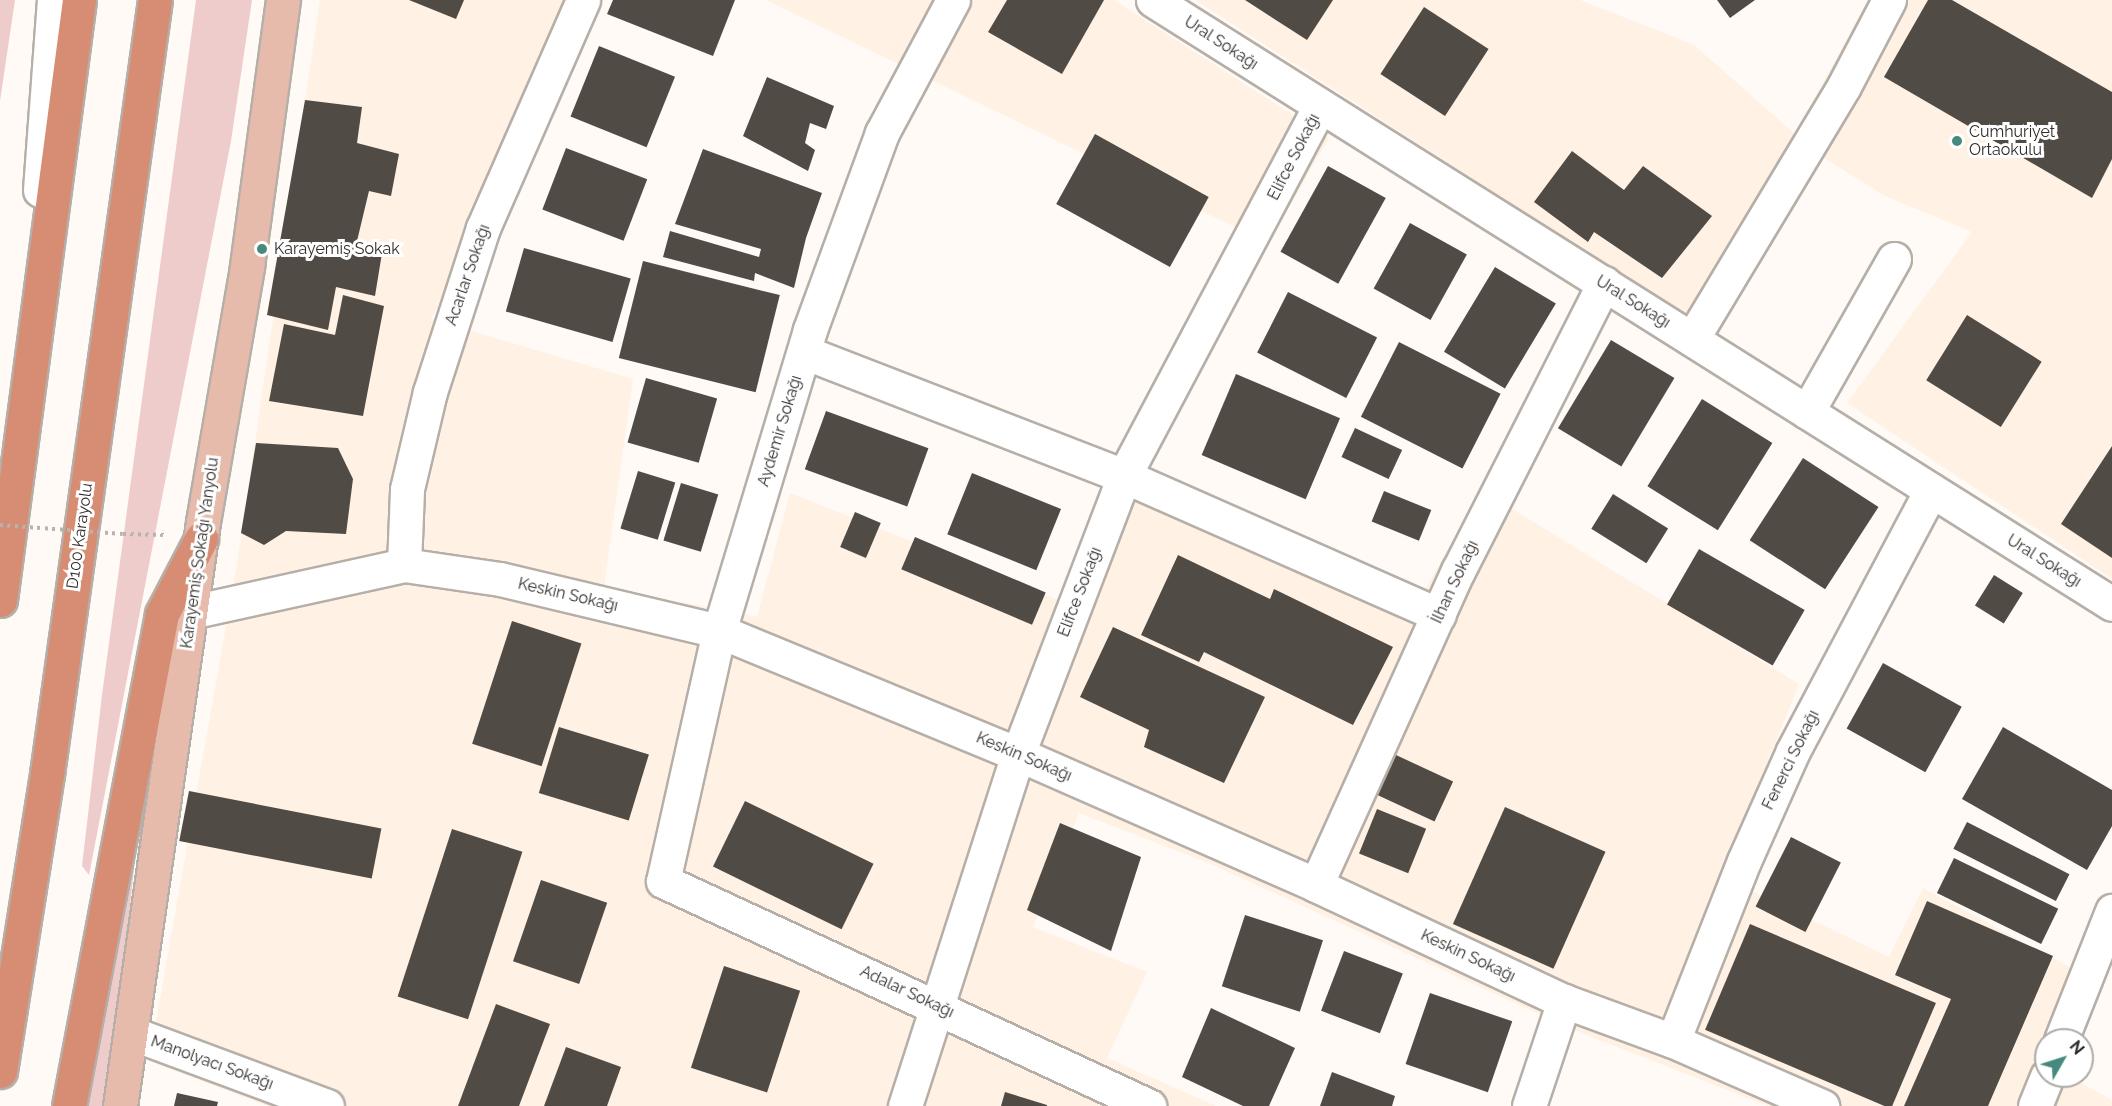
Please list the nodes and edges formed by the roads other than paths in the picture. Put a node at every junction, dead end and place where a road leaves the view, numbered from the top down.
1 (54, 0) edge
2 (79, 0) edge
3 (155, 0) edge
4 (283, 0) edge
5 (582, 0) edge
6 (953, 0) edge
7 (1153, 0) edge
8 (1889, 0) edge
9 (1320, 106) junction
10 (1894, 258) dead end
11 (1604, 283) junction
12 (1692, 339) junction
13 (804, 352) junction
14 (1807, 412) junction
15 (1124, 476) junction
16 (17, 483) junction
17 (1931, 490) junction
18 (0, 532) edge
19 (201, 539) junction
20 (404, 565) junction
21 (0, 600) edge
22 (2112, 604) edge
23 (191, 612) junction
24 (1439, 615) junction
25 (720, 631) junction
26 (1018, 754) junction
27 (663, 881) joint
28 (1316, 885) junction
29 (2112, 911) edge
30 (1564, 1001) junction
31 (935, 1005) junction
32 (2066, 1028) edge
33 (131, 1033) junction
34 (1673, 1041) junction
35 (0, 1071) edge
36 (2042, 1088) edge
37 (69, 1106) edge
38 (120, 1106) edge
39 (327, 1106) edge
40 (905, 1106) edge
41 (1149, 1106) edge
42 (1529, 1106) edge
43 (1822, 1106) edge
44 (2035, 1106) edge

1 - 16 street
2 - 16 highway
3 - 35 highway, D100 Karayolu
4 - 19 main road, Karayemiş Sokağı Yanyolu
5 - 20 street, Acarlar Sokağı
6 - 13 street, Aydemir Sokağı
7 - 9 street, Ural Sokağı
8 - 12 street
9 - 11 street, Ural Sokağı
9 - 15 street, Elifce Sokağı
10 - 14 street
11 - 12 street, Ural Sokağı
11 - 24 street, İlhan Sokağı
12 - 14 street, Ural Sokağı
13 - 15 street
13 - 25 street, Aydemir Sokağı
14 - 17 street, Ural Sokağı
15 - 24 street
15 - 26 street, Elifce Sokağı
16 - 18 highway
16 - 21 highway
17 - 22 street, Ural Sokağı
17 - 34 street, Fenerci Sokağı
19 - 23 main road, Karayemiş Sokağı Yanyolu
19 - 37 highway
20 - 23 street, Keskin Sokağı
20 - 25 street, Keskin Sokağı
23 - 33 main road, Karayemiş Sokağı Yanyolu
24 - 28 street, İlhan Sokağı
25 - 26 street, Keskin Sokağı
25 - 27 street, Aydemir Sokağı
26 - 28 street, Keskin Sokağı
26 - 31 street, Elifce Sokağı
27 - 31 street, Adalar Sokağı
28 - 30 street, Keskin Sokağı
29 - 32 street
30 - 34 street, Keskin Sokağı
30 - 42 street
31 - 40 street, Elifce Sokağı
31 - 41 street, Adalar Sokağı
33 - 38 main road, Karayemiş Sokağı Yanyolu
33 - 39 street, Manolyacı Sokağı
34 - 43 street, Keskin Sokağı
36 - 44 street

